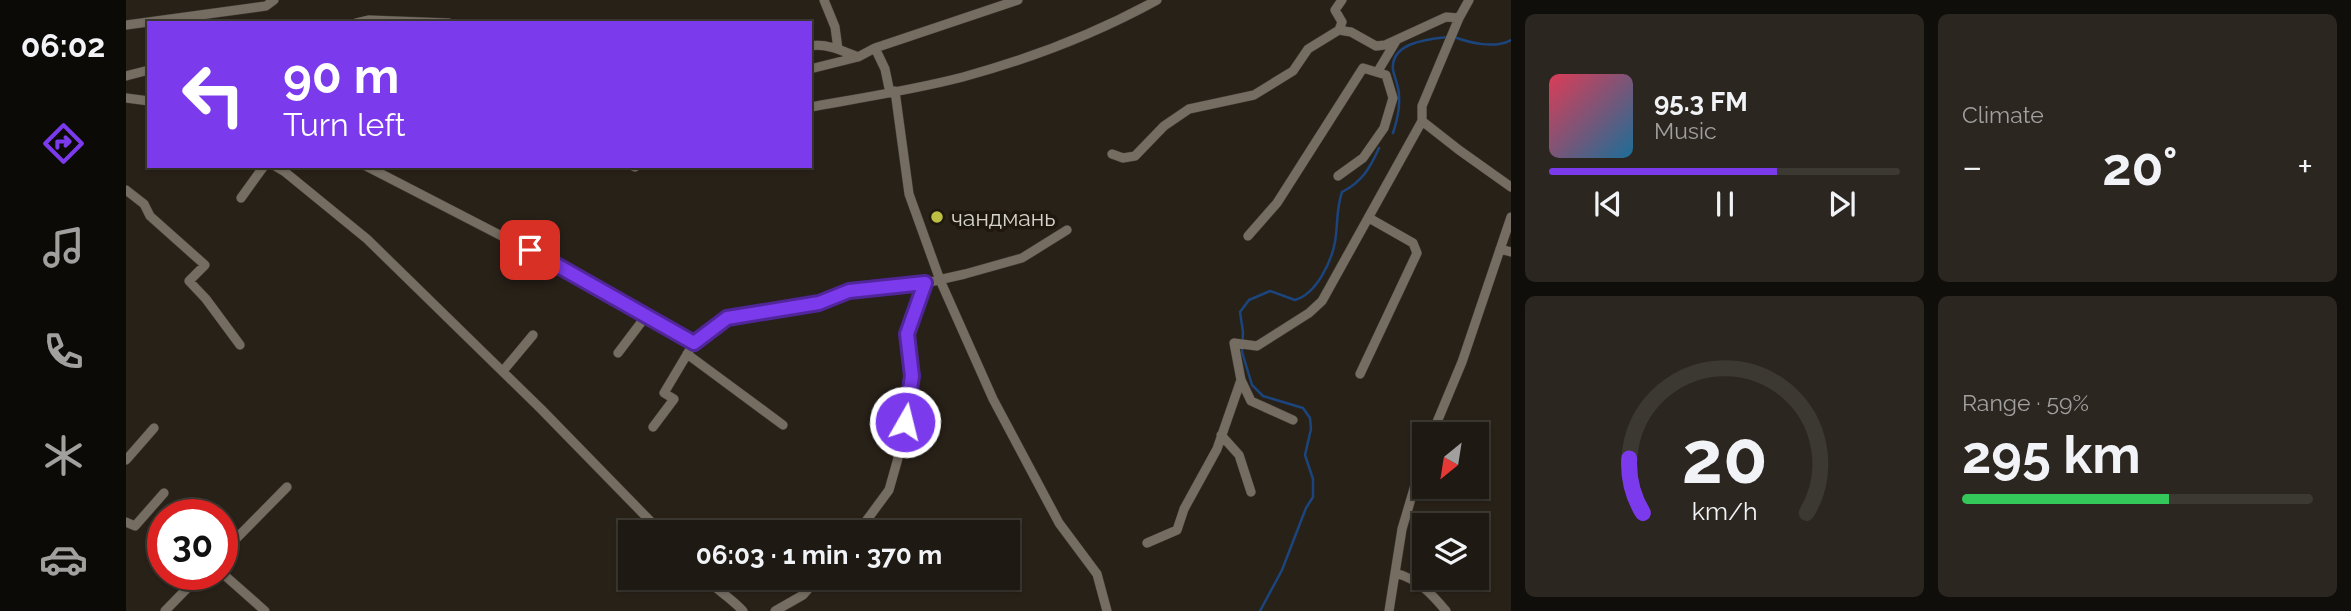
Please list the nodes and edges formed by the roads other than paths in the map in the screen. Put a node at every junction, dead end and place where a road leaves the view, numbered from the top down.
1 (274, 0) edge
2 (824, 0) edge
3 (1018, 0) edge
4 (1157, 0) edge
5 (1342, 0) edge
6 (1469, 0) edge
7 (155, 21) edge
8 (365, 21) edge
9 (396, 21) edge
10 (147, 22) edge
11 (1457, 23) junction
12 (126, 25) edge
13 (1339, 30) junction
14 (1397, 39) junction
15 (812, 46) edge
16 (875, 48) junction
17 (838, 49) junction
18 (858, 57) junction
19 (812, 68) edge
20 (147, 71) edge
21 (1378, 71) junction
22 (126, 76) edge
23 (893, 92) junction
24 (126, 98) edge
25 (147, 101) edge
26 (812, 107) edge
27 (1422, 121) junction
28 (1112, 154) dead end
29 (263, 168) edge
30 (278, 168) edge
31 (370, 168) edge
32 (1338, 176) dead end
33 (1511, 187) edge
34 (126, 190) edge
35 (241, 198) dead end
36 (1511, 217) edge
37 (1369, 218) junction
38 (1067, 230) dead end
39 (1248, 236) dead end
40 (1500, 249) junction
41 (1511, 251) edge
42 (940, 280) junction
43 (925, 283) junction
44 (646, 316) junction
45 (533, 335) dead end
46 (694, 343) junction
47 (240, 345) dead end
48 (618, 352) dead end
49 (687, 354) junction
50 (503, 371) junction
51 (1360, 374) dead end
52 (1241, 380) junction
53 (1293, 420) dead end
54 (1437, 422) edge
55 (783, 425) dead end
56 (653, 427) dead end
57 (154, 428) dead end
58 (1221, 435) junction
59 (126, 460) edge
60 (287, 487) dead end
61 (1251, 492) dead end
62 (164, 493) dead end
63 (1412, 495) edge
64 (649, 520) edge
65 (867, 520) edge
66 (126, 522) edge
67 (238, 537) edge
68 (1147, 542) dead end
69 (1395, 573) junction
70 (238, 587) edge
71 (185, 590) edge
72 (717, 590) edge
73 (807, 590) edge
74 (165, 611) edge
75 (265, 611) edge
76 (743, 611) edge
77 (775, 611) edge
78 (1107, 611) edge
79 (1389, 611) edge
80 (1446, 611) edge

1 - 7 street
2 - 17 street
3 - 16 street
4 - 23 street
5 - 13 street
6 - 11 street
8 - 9 street
10 - 12 street
11 - 14 street
11 - 27 street
13 - 14 street
13 - 28 street
14 - 21 street
15 - 17 street
16 - 18 street
16 - 23 street
17 - 18 street
18 - 19 street
20 - 22 street
21 - 32 street
21 - 39 street
23 - 26 street
23 - 42 street
24 - 25 street
27 - 33 street
27 - 37 street
29 - 35 street
30 - 50 street
31 - 44 street
34 - 47 street
36 - 40 street
37 - 51 street
37 - 52 street
38 - 42 street
40 - 41 street
40 - 54 street
42 - 43 street
42 - 78 street
43 - 46 street
43 - 65 street
44 - 46 street
44 - 48 street
45 - 50 street
46 - 49 street
49 - 55 street
49 - 56 street
50 - 64 street
52 - 53 street
52 - 58 street
57 - 59 street
58 - 61 street
58 - 68 street
60 - 67 street
62 - 66 street
63 - 69 street
69 - 79 street
69 - 80 street
70 - 75 street
71 - 74 street
72 - 76 street
73 - 77 street

